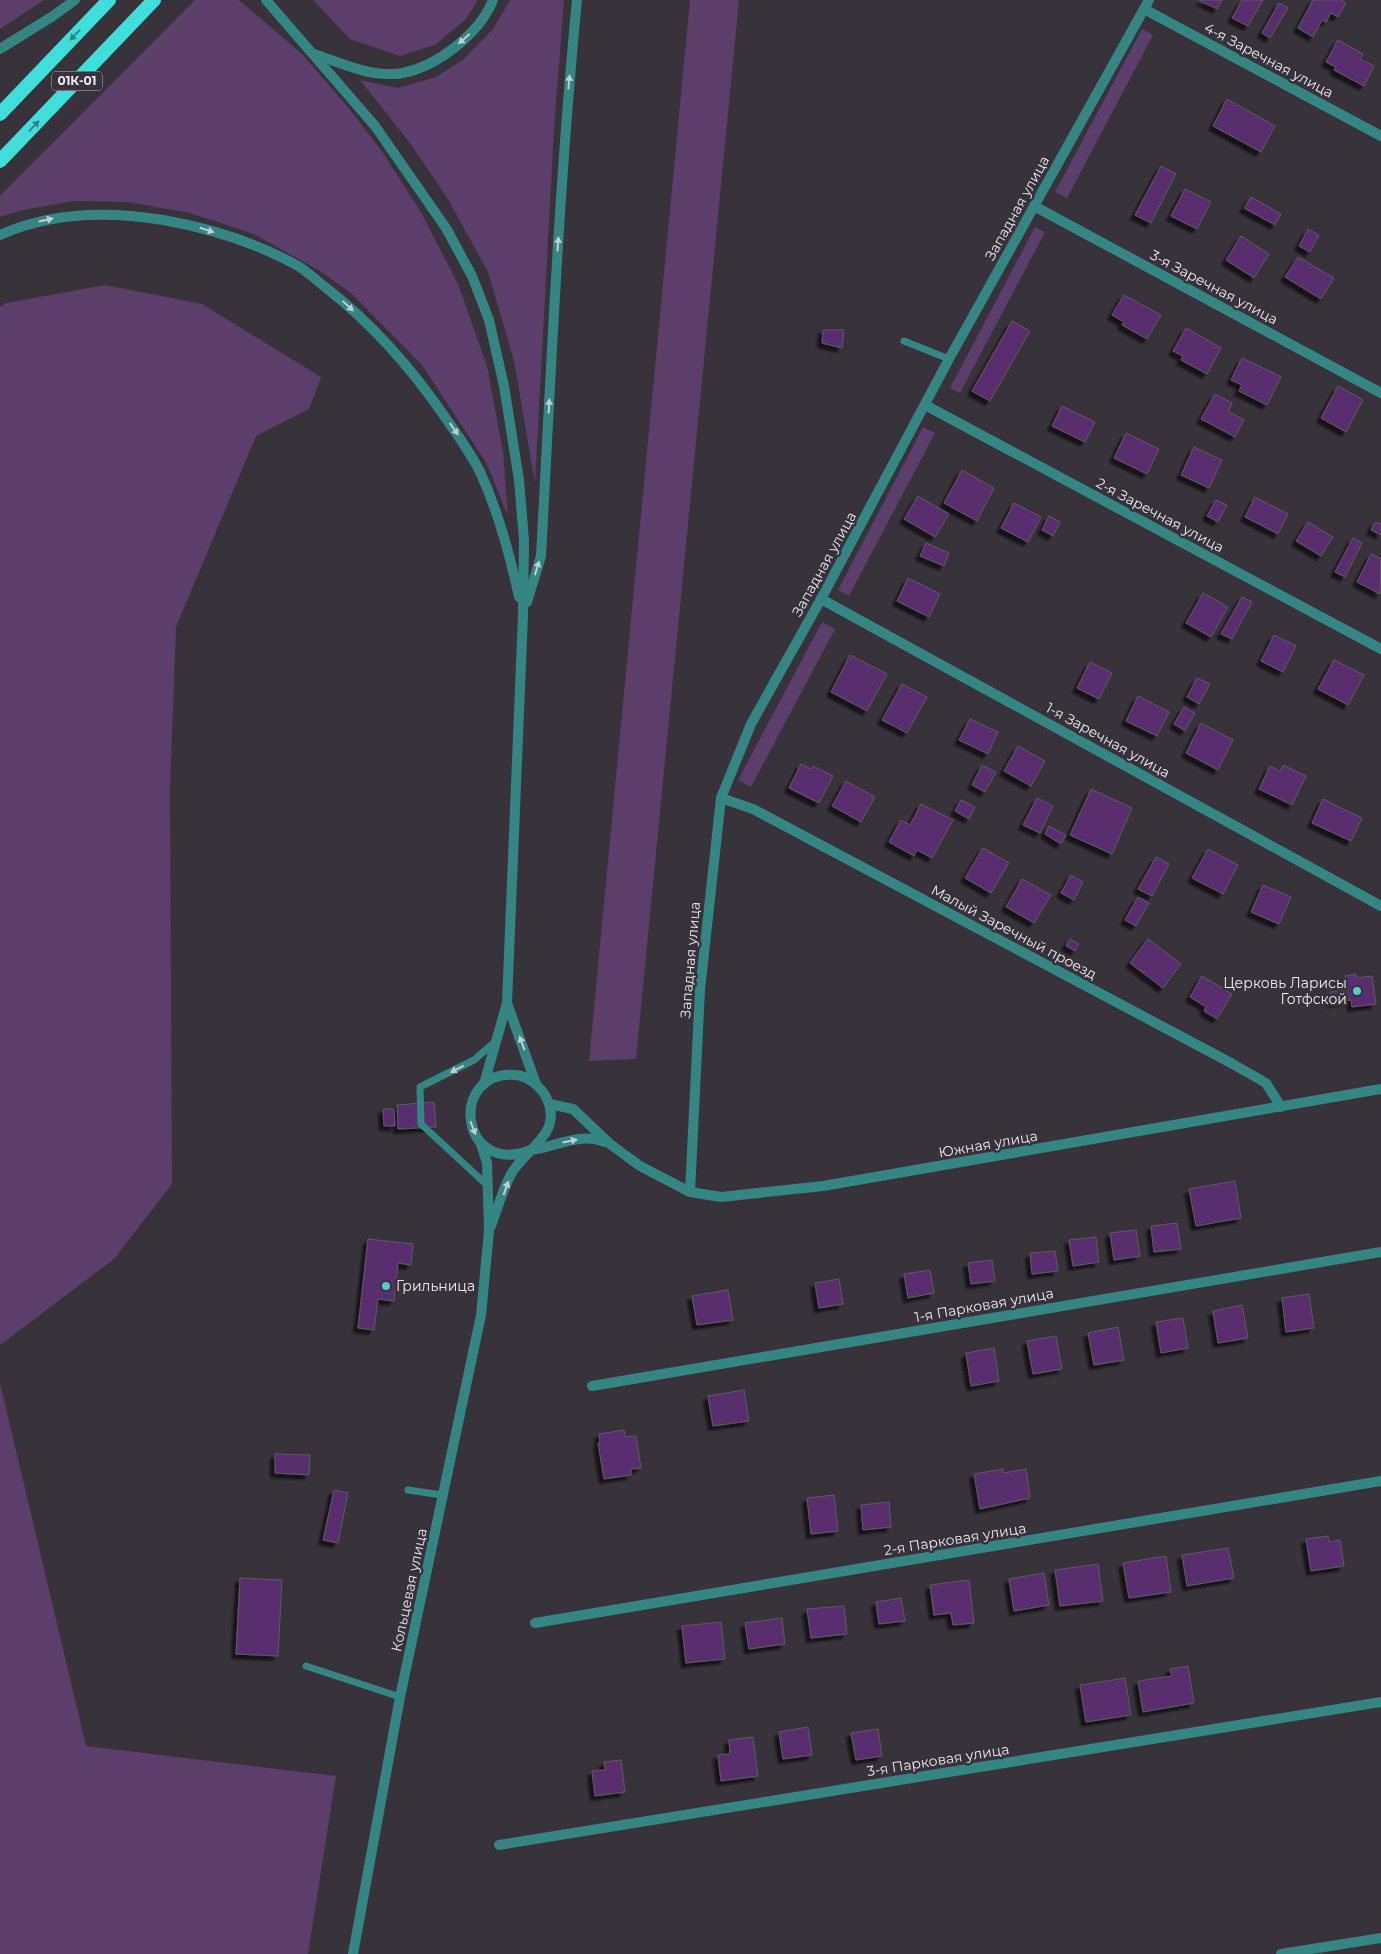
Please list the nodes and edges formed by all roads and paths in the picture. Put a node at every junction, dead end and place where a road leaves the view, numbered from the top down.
1 (75, 0) edge
2 (109, 0) edge
3 (154, 0) edge
4 (492, 0) edge
5 (577, 0) edge
6 (269, 3) edge
7 (1147, 4) edge
8 (0, 49) edge
9 (313, 53) junction
10 (0, 114) edge
11 (1381, 136) edge
12 (0, 161) edge
13 (1034, 206) junction
14 (0, 235) edge
15 (904, 341) dead end
16 (949, 359) junction
17 (1381, 393) edge
18 (925, 405) junction
19 (821, 598) junction
20 (523, 615) junction
21 (1381, 649) edge
22 (721, 798) junction
23 (1381, 906) edge
24 (507, 1003) junction
25 (496, 1041) junction
26 (484, 1084) junction
27 (536, 1084) junction
28 (1381, 1089) edge
29 (549, 1104) junction
30 (1281, 1107) junction
31 (481, 1144) junction
32 (610, 1144) junction
33 (531, 1150) junction
34 (488, 1186) junction
35 (690, 1192) junction
36 (489, 1231) junction
37 (1381, 1252) edge
38 (592, 1386) dead end
39 (1381, 1481) edge
40 (408, 1490) dead end
41 (442, 1495) junction
42 (534, 1623) dead end
43 (306, 1666) dead end
44 (400, 1697) junction
45 (1381, 1702) edge
46 (499, 1844) dead end
47 (1381, 1938) edge
48 (353, 1954) edge
49 (1281, 1954) edge

1 - 8 street
2 -> 10 highway, 01К-01
12 -> 3 highway, 01К-01
4 -> 9 street
20 -> 5 street
6 - 9 street
7 - 11 street, 4-я Заречная улица
7 - 13 street, Западная улица
9 - 20 street
13 - 16 street, Западная улица
13 - 17 street, 3-я Заречная улица
14 -> 20 street
15 - 16 lane
16 - 18 street, Западная улица
18 - 19 street, Западная улица
18 - 21 street, 2-я Заречная улица
19 - 22 street, Западная улица
19 - 23 street, 1-я Заречная улица
20 - 24 street
22 - 30 street, Малый Заречный проезд
22 - 35 street, Западная улица
24 - 25 street
27 -> 24 street
25 - 26 street
25 -> 34 lane
26 - 27 street
26 -> 31 street
27 - 29 street
28 - 30 street, Южная улица
29 - 32 street, Южная улица
29 - 33 street
30 - 35 street, Южная улица
31 - 33 street
31 - 34 street
33 -> 32 street
32 - 35 street, Южная улица
36 -> 33 street
34 - 36 street
36 - 41 street, Кольцевая улица
37 - 38 street, 1-я Парковая улица
39 - 42 street, 2-я Парковая улица
40 - 41 lane
41 - 44 street, Кольцевая улица
43 - 44 lane
44 - 48 street, Кольцевая улица
45 - 46 street, 3-я Парковая улица
47 - 49 street

